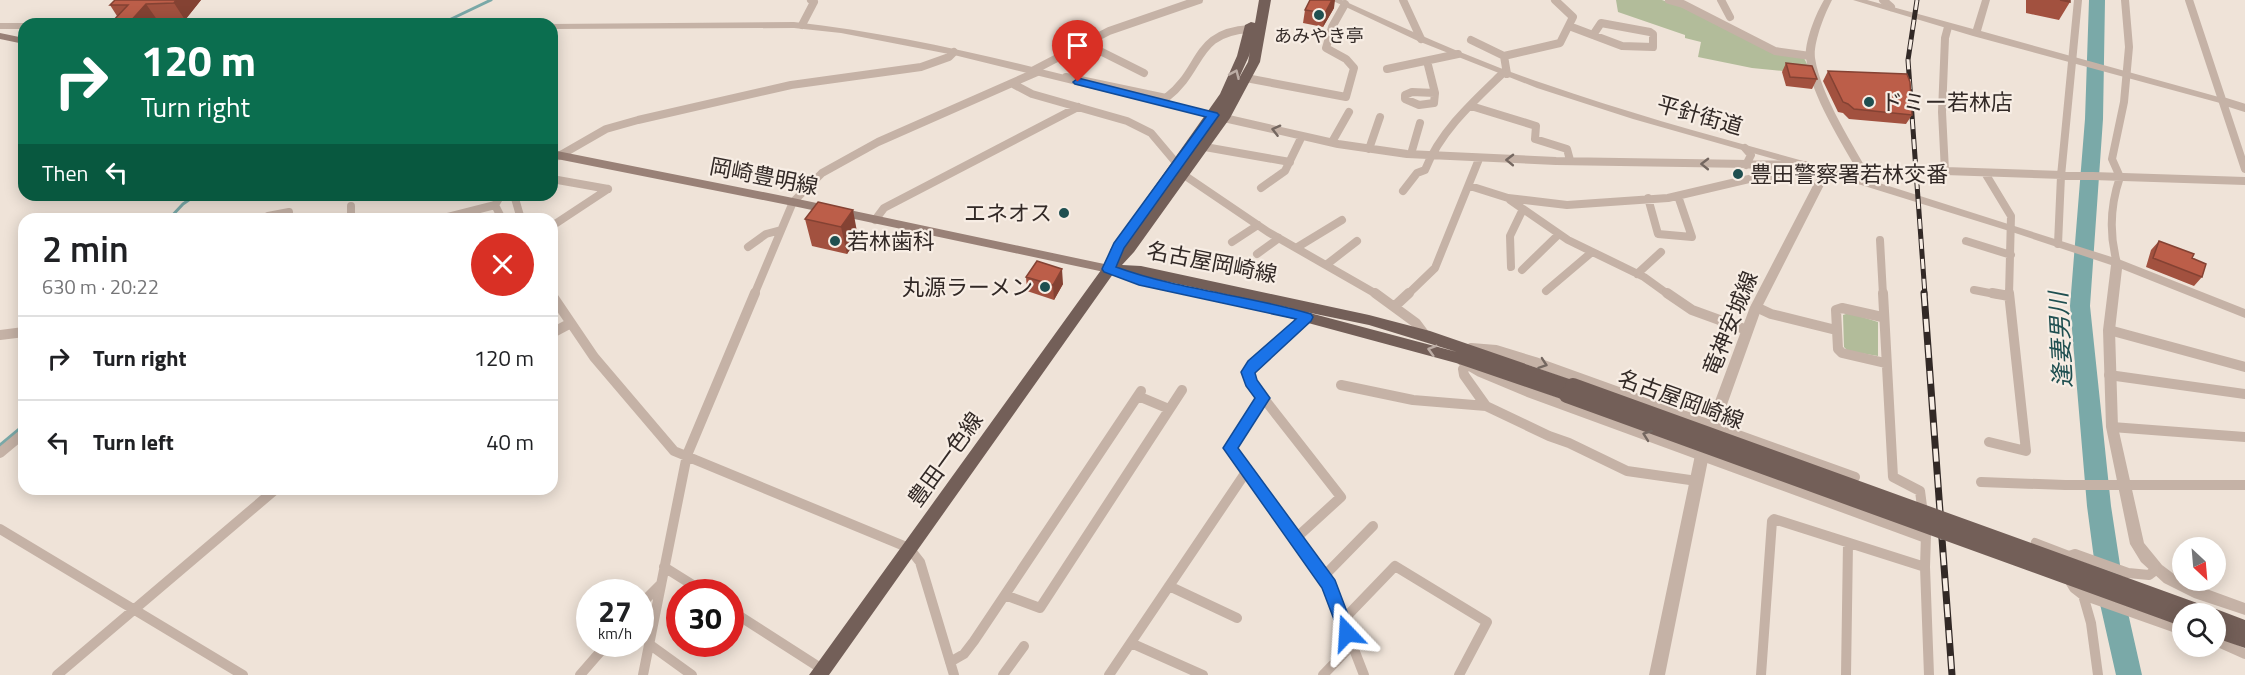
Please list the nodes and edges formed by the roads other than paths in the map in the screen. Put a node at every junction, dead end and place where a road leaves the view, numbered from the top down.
1 (811, 0) edge
2 (1199, 0) edge
3 (1255, 0) edge
4 (1265, 0) edge
5 (1403, 0) edge
6 (1555, 0) edge
7 (1669, 0) edge
8 (1721, 0) edge
9 (1828, 0) edge
10 (1857, 0) edge
11 (1883, 0) edge
12 (1986, 0) edge
13 (2078, 0) edge
14 (2125, 0) edge
15 (2189, 0) edge
16 (1340, 2) edge
17 (1682, 2) edge
18 (1892, 7) dead end
19 (1730, 18) dead end
20 (802, 25) junction
21 (0, 26) edge
22 (18, 26) edge
23 (558, 26) edge
24 (1569, 26) junction
25 (1948, 27) junction
26 (1250, 29) junction
27 (1593, 34) junction
28 (1976, 34) junction
29 (0, 36) edge
30 (1421, 39) junction
31 (18, 40) edge
32 (1471, 40) dead end
33 (1086, 44) junction
34 (954, 52) junction
35 (1458, 54) junction
36 (1810, 56) junction
37 (1504, 57) junction
38 (1427, 61) junction
39 (2073, 61) junction
40 (1387, 69) dead end
41 (1035, 71) junction
42 (1144, 73) dead end
43 (1505, 73) junction
44 (2124, 73) junction
45 (1055, 76) junction
46 (1246, 78) junction
47 (1013, 84) junction
48 (1435, 93) dead end
49 (2223, 101) junction
50 (1471, 106) junction
51 (1078, 107) junction
52 (2245, 108) edge
53 (1349, 112) dead end
54 (1219, 117) junction
55 (1380, 117) dead end
56 (1420, 123) dead end
57 (1302, 136) junction
58 (1332, 142) junction
59 (1205, 147) junction
60 (1369, 148) junction
61 (1745, 148) junction
62 (558, 154) edge
63 (1412, 154) junction
64 (1429, 155) junction
65 (558, 157) edge
66 (1479, 159) junction
67 (1570, 160) junction
68 (1290, 162) junction
69 (1746, 165) junction
70 (1778, 165) junction
71 (1806, 165) junction
72 (2245, 169) edge
73 (1181, 170) junction
74 (1826, 171) junction
75 (1985, 173) junction
76 (2063, 177) junction
77 (2118, 178) junction
78 (558, 180) edge
79 (2245, 181) edge
80 (1869, 183) junction
81 (1470, 186) junction
82 (1261, 188) dead end
83 (1403, 191) dead end
84 (1678, 196) junction
85 (1508, 198) junction
86 (1648, 198) junction
87 (497, 201) edge
88 (793, 202) junction
89 (495, 205) junction
90 (351, 206) dead end
91 (1523, 209) junction
92 (289, 212) dead end
93 (284, 213) edge
94 (351, 213) edge
95 (464, 213) edge
96 (499, 213) edge
97 (875, 220) junction
98 (1341, 220) dead end
99 (558, 222) edge
100 (1258, 225) junction
101 (2010, 227) junction
102 (781, 230) junction
103 (1559, 234) junction
104 (1279, 238) junction
105 (1880, 240) dead end
106 (1966, 240) dead end
107 (1357, 241) dead end
108 (1232, 242) dead end
109 (2060, 244) junction
110 (748, 248) dead end
111 (1296, 248) junction
112 (1592, 252) junction
113 (1661, 252) dead end
114 (1257, 254) dead end
115 (2011, 255) junction
116 (2112, 262) junction
117 (1326, 265) junction
118 (1511, 267) dead end
119 (1109, 269) junction
120 (1522, 270) dead end
121 (1637, 274) junction
122 (1974, 290) dead end
123 (1546, 291) dead end
124 (2009, 296) junction
125 (1395, 306) junction
126 (1755, 307) junction
127 (558, 308) edge
128 (2245, 314) edge
129 (1882, 316) junction
130 (1306, 317) junction
131 (569, 324) junction
132 (558, 330) edge
133 (1747, 330) junction
134 (1836, 330) junction
135 (2109, 330) junction
136 (18, 333) edge
137 (0, 335) edge
138 (1425, 335) junction
139 (1464, 357) junction
140 (1885, 363) junction
141 (2245, 367) edge
142 (2109, 375) junction
143 (1341, 385) dead end
144 (1182, 390) dead end
145 (2245, 394) edge
146 (1263, 398) junction
147 (1485, 406) junction
148 (1169, 409) junction
149 (1712, 426) junction
150 (2112, 427) junction
151 (2245, 437) edge
152 (18, 438) edge
153 (1989, 442) dead end
154 (0, 453) edge
155 (687, 455) junction
156 (1702, 455) junction
157 (1246, 472) junction
158 (1855, 477) dead end
159 (1697, 481) junction
160 (1981, 482) dead end
161 (2124, 485) junction
162 (2245, 485) edge
163 (269, 495) edge
164 (1373, 526) dead end
165 (0, 529) edge
166 (1926, 538) junction
167 (1295, 539) junction
168 (2035, 542) dead end
169 (1848, 543) junction
170 (909, 548) junction
171 (2072, 554) junction
172 (664, 567) junction
173 (1925, 567) junction
174 (2157, 568) junction
175 (1323, 577) junction
176 (683, 579) edge
177 (660, 585) junction
178 (1169, 586) junction
179 (654, 591) edge
180 (1005, 595) junction
181 (2087, 596) junction
182 (2172, 606) edge
183 (134, 609) junction
184 (2245, 609) edge
185 (654, 617) edge
186 (1237, 618) dead end
187 (744, 620) edge
188 (1343, 620) junction
189 (2226, 621) edge
190 (2172, 627) edge
191 (2245, 628) edge
192 (2226, 633) edge
193 (2245, 640) edge
194 (1131, 643) junction
195 (2226, 644) edge
196 (1024, 646) dead end
197 (1351, 646) junction
198 (654, 648) edge
199 (2245, 654) edge
200 (596, 657) edge
201 (646, 657) edge
202 (950, 662) junction
203 (820, 672) edge
204 (57, 675) edge
205 (243, 675) edge
206 (580, 675) edge
207 (643, 675) edge
208 (692, 675) edge
209 (954, 675) edge
210 (1003, 675) edge
211 (1109, 675) edge
212 (1203, 675) edge
213 (1323, 675) edge
214 (1364, 675) edge
215 (1459, 675) edge
216 (1657, 675) edge
217 (1761, 675) edge
218 (1846, 675) edge
219 (1929, 675) edge
220 (2098, 675) edge

1 - 20 street
2 - 33 street
3 - 26 main road, 豊田一色線
4 - 46 main road, 豊田一色線
5 - 30 street
6 - 24 street
7 - 17 street
8 - 19 street
9 - 36 street
10 - 25 street
11 - 18 street
12 - 28 street
13 - 39 street
14 - 44 street
15 - 49 street
16 - 30 street, 平針街道
16 - 46 street
17 - 36 street
20 - 23 street
20 - 34 street
21 - 22 street
24 - 27 street
24 - 37 street
25 - 28 street
25 - 75 street
26 - 45 street
54 -> 26 main road, 豊田一色線
27 - 27 street
28 - 39 street
29 - 31 main road
30 - 35 street, 平針街道
32 - 37 street
33 - 41 street
33 - 42 street
34 - 41 street
34 - 62 street
35 - 38 street
35 - 43 street, 平針街道
36 - 80 street
37 - 43 street
38 - 40 street
38 - 48 street
39 - 44 street
39 - 76 street
41 - 45 street
41 - 47 street
43 - 50 street
43 - 61 street, 平針街道
44 - 49 street
44 - 77 street
45 - 54 street
46 - 54 main road, 豊田一色線
47 - 51 street
47 - 88 street
49 - 52 street
49 - 72 street
50 - 64 street
50 - 67 street
51 - 73 street
51 - 97 street
53 - 58 street
57 -> 54 street
54 - 59 main road, 豊田一色線
54 - 73 main road, 豊田一色線
55 - 60 street
56 - 63 street
57 - 58 street
57 - 68 street
58 - 60 street
59 - 68 street
59 - 73 main road, 豊田一色線
60 - 63 street
61 - 69 street
61 - 71 street, 平針街道
63 - 64 street
64 - 66 street
64 - 83 street
65 - 88 main road, 岡崎豊明線
67 -> 66 street
66 - 81 street
69 -> 67 street
68 - 82 street
69 - 70 street
70 - 71 street
70 - 84 street
71 - 74 street, 平針街道
73 - 100 street
73 - 119 main road, 豊田一色線
74 - 80 street, 平針街道
74 - 126 street, 竜神安城線
75 - 76 street
75 - 101 street
76 - 77 street
76 - 109 street
77 - 79 street
77 - 116 street
78 - 99 street
80 - 101 street, 平針街道
81 - 85 street
81 - 125 street
84 - 86 street
84 - 86 street
85 - 86 street
85 - 91 street
87 - 89 street
88 - 97 main road, 岡崎豊明線
88 - 102 street
89 - 95 street
89 - 96 street
90 - 94 street
91 - 103 street
91 - 118 street
92 - 93 street
97 - 119 main road, 岡崎豊明線
98 - 111 street
100 - 104 street
100 - 108 street
101 - 109 street, 平針街道
101 - 115 street
102 - 110 street
102 - 155 street
103 - 112 street
103 - 120 street
104 - 111 street
104 - 114 street
105 - 129 street
106 - 115 street
107 - 117 street
109 - 116 street, 平針街道
111 - 117 street
112 - 121 street
112 - 123 street
113 - 121 street
115 - 124 street
116 - 128 street, 平針街道
116 - 135 street
117 - 125 street
119 - 130 main road, 名古屋岡崎線
119 - 138 main road, 名古屋岡崎線
119 - 170 main road, 豊田一色線
121 - 133 street
122 - 124 street
124 - 153 street
125 - 138 street
126 - 133 street, 竜神安城線
126 - 134 street
127 - 131 street
129 - 134 street
129 - 140 street
139 -> 130 main road, 名古屋岡崎線
130 - 146 street
131 - 132 street
131 - 155 street
133 - 149 street, 竜神安城線
134 - 140 street
135 - 141 street
135 - 142 street
136 - 137 street
138 - 139 main road, 名古屋岡崎線
139 - 147 street
139 -> 149 street
156 -> 139 street
139 - 182 main road, 名古屋岡崎線, bridge
140 - 166 street
142 - 145 street
142 - 150 street
143 - 147 street
144 - 148 street
146 - 157 street
146 - 167 street
147 - 159 street
148 - 180 street
148 - 180 street
149 - 156 street, 竜神安城線
149 - 158 street
150 - 151 street
150 - 161 street
152 - 154 street
155 - 170 street
155 - 172 street
156 - 159 street, 竜神安城線
156 - 166 street
157 - 167 street
157 - 178 street
159 - 216 street, 竜神安城線
160 - 161 street
161 - 162 street
161 - 174 street
163 - 183 street
164 - 175 street
165 - 183 street
166 - 173 street
167 - 175 street
168 - 171 street
169 - 173 street
169 - 217 street
169 - 218 street
170 - 202 street
170 - 203 main road, 豊田一色線
171 - 174 street
171 - 181 street
172 - 176 street
172 - 177 street
173 - 219 street
174 - 184 street
175 - 188 street
177 - 179 street
177 - 185 street
178 - 186 street
178 - 194 street
180 - 202 street
181 - 190 street
181 - 220 street
183 - 204 street
183 - 205 street
187 - 203 street
188 - 197 street
188 - 215 street
189 - 191 main road
192 - 193 main road
194 - 211 street
194 - 212 street
195 - 199 street
196 - 210 street
197 - 213 street
197 - 214 street
198 - 208 street
200 - 206 street
201 - 207 street
202 - 209 street

